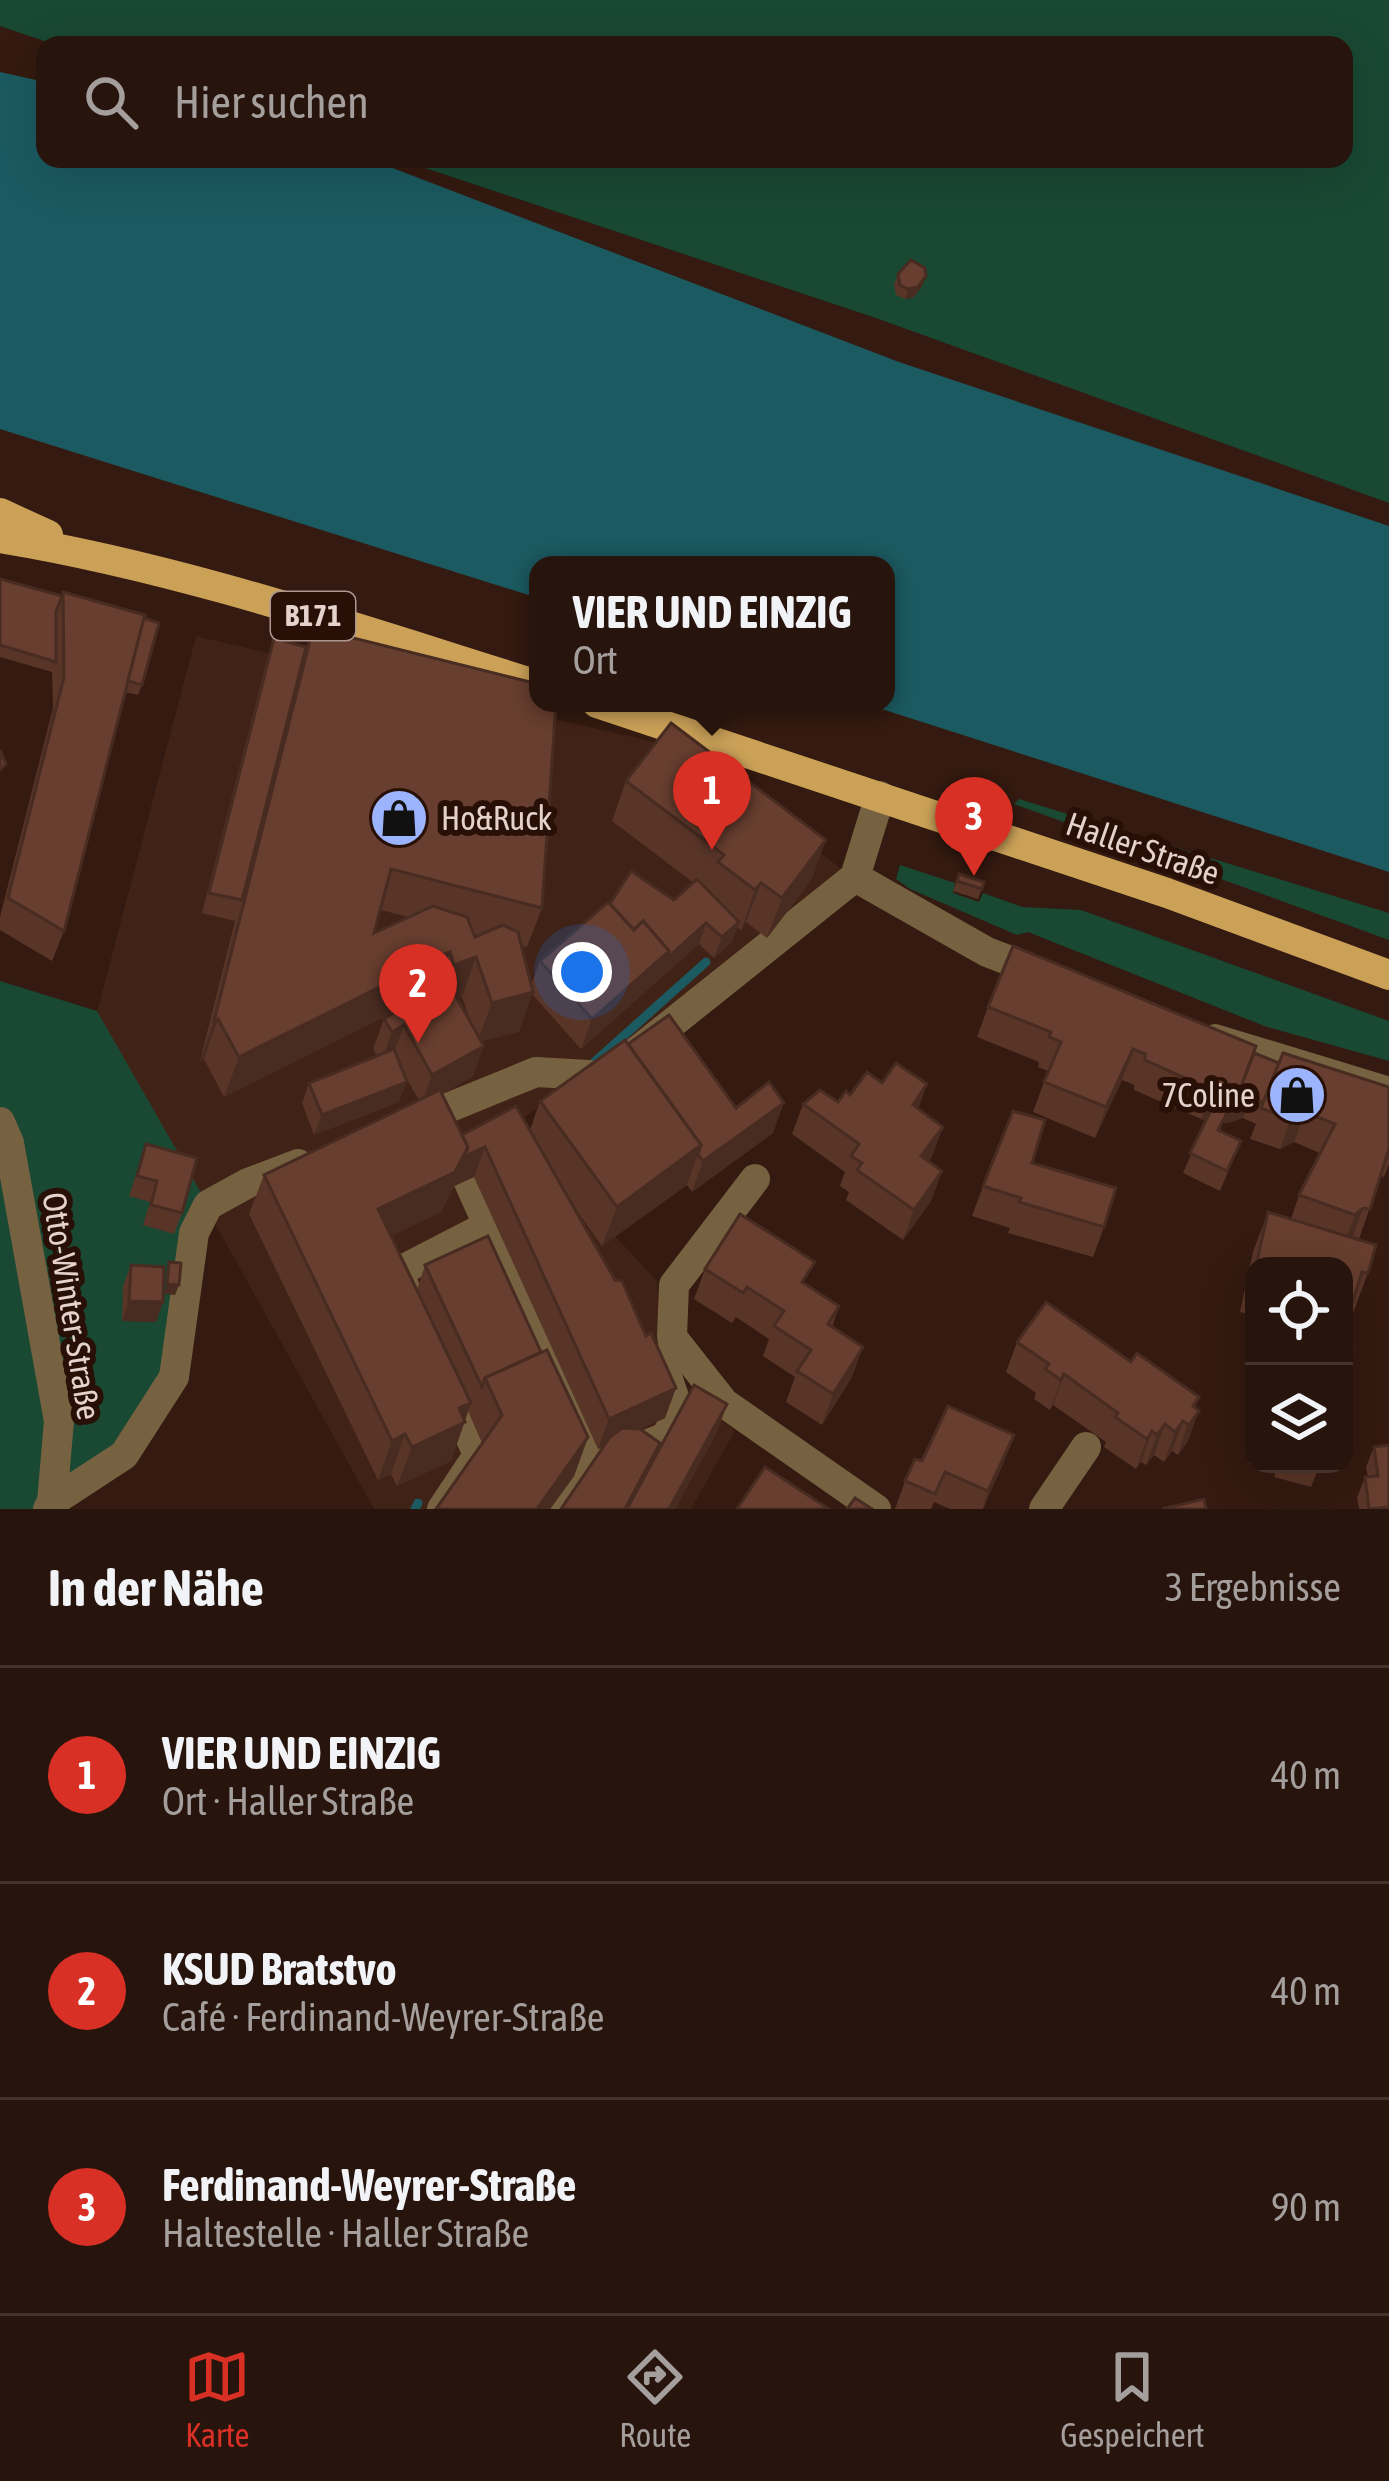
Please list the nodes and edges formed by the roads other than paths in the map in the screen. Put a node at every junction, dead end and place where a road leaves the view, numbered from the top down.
1 (0, 514) edge
2 (0, 538) edge
3 (87, 552) junction
4 (529, 682) edge
5 (624, 712) edge
6 (880, 796) junction
7 (855, 877) junction
8 (1389, 975) edge
9 (1076, 986) edge
10 (1187, 1030) edge
11 (1389, 1091) edge
12 (439, 1112) junction
13 (0, 1122) edge
14 (375, 1136) edge
15 (333, 1152) edge
16 (754, 1179) dead end
17 (487, 1226) junction
18 (672, 1337) junction
19 (1086, 1448) dead end
20 (596, 1466) junction
21 (50, 1506) edge
22 (442, 1509) edge
23 (566, 1509) edge
24 (876, 1509) edge
25 (1044, 1509) edge

1 - 3 main road, B171
2 - 3 main road, B171
3 - 4 main road, B171
5 - 6 main road, Haller Straße
6 - 7 street
6 - 8 main road, Haller Straße
7 - 9 street
7 - 12 street
10 - 11 street
12 - 14 street
12 - 17 street
13 - 21 street, Otto-Winter-Straße
15 - 21 street
16 - 18 street
17 - 20 street
17 - 22 street
18 - 20 street
18 - 24 street
19 - 25 street
20 - 23 street

